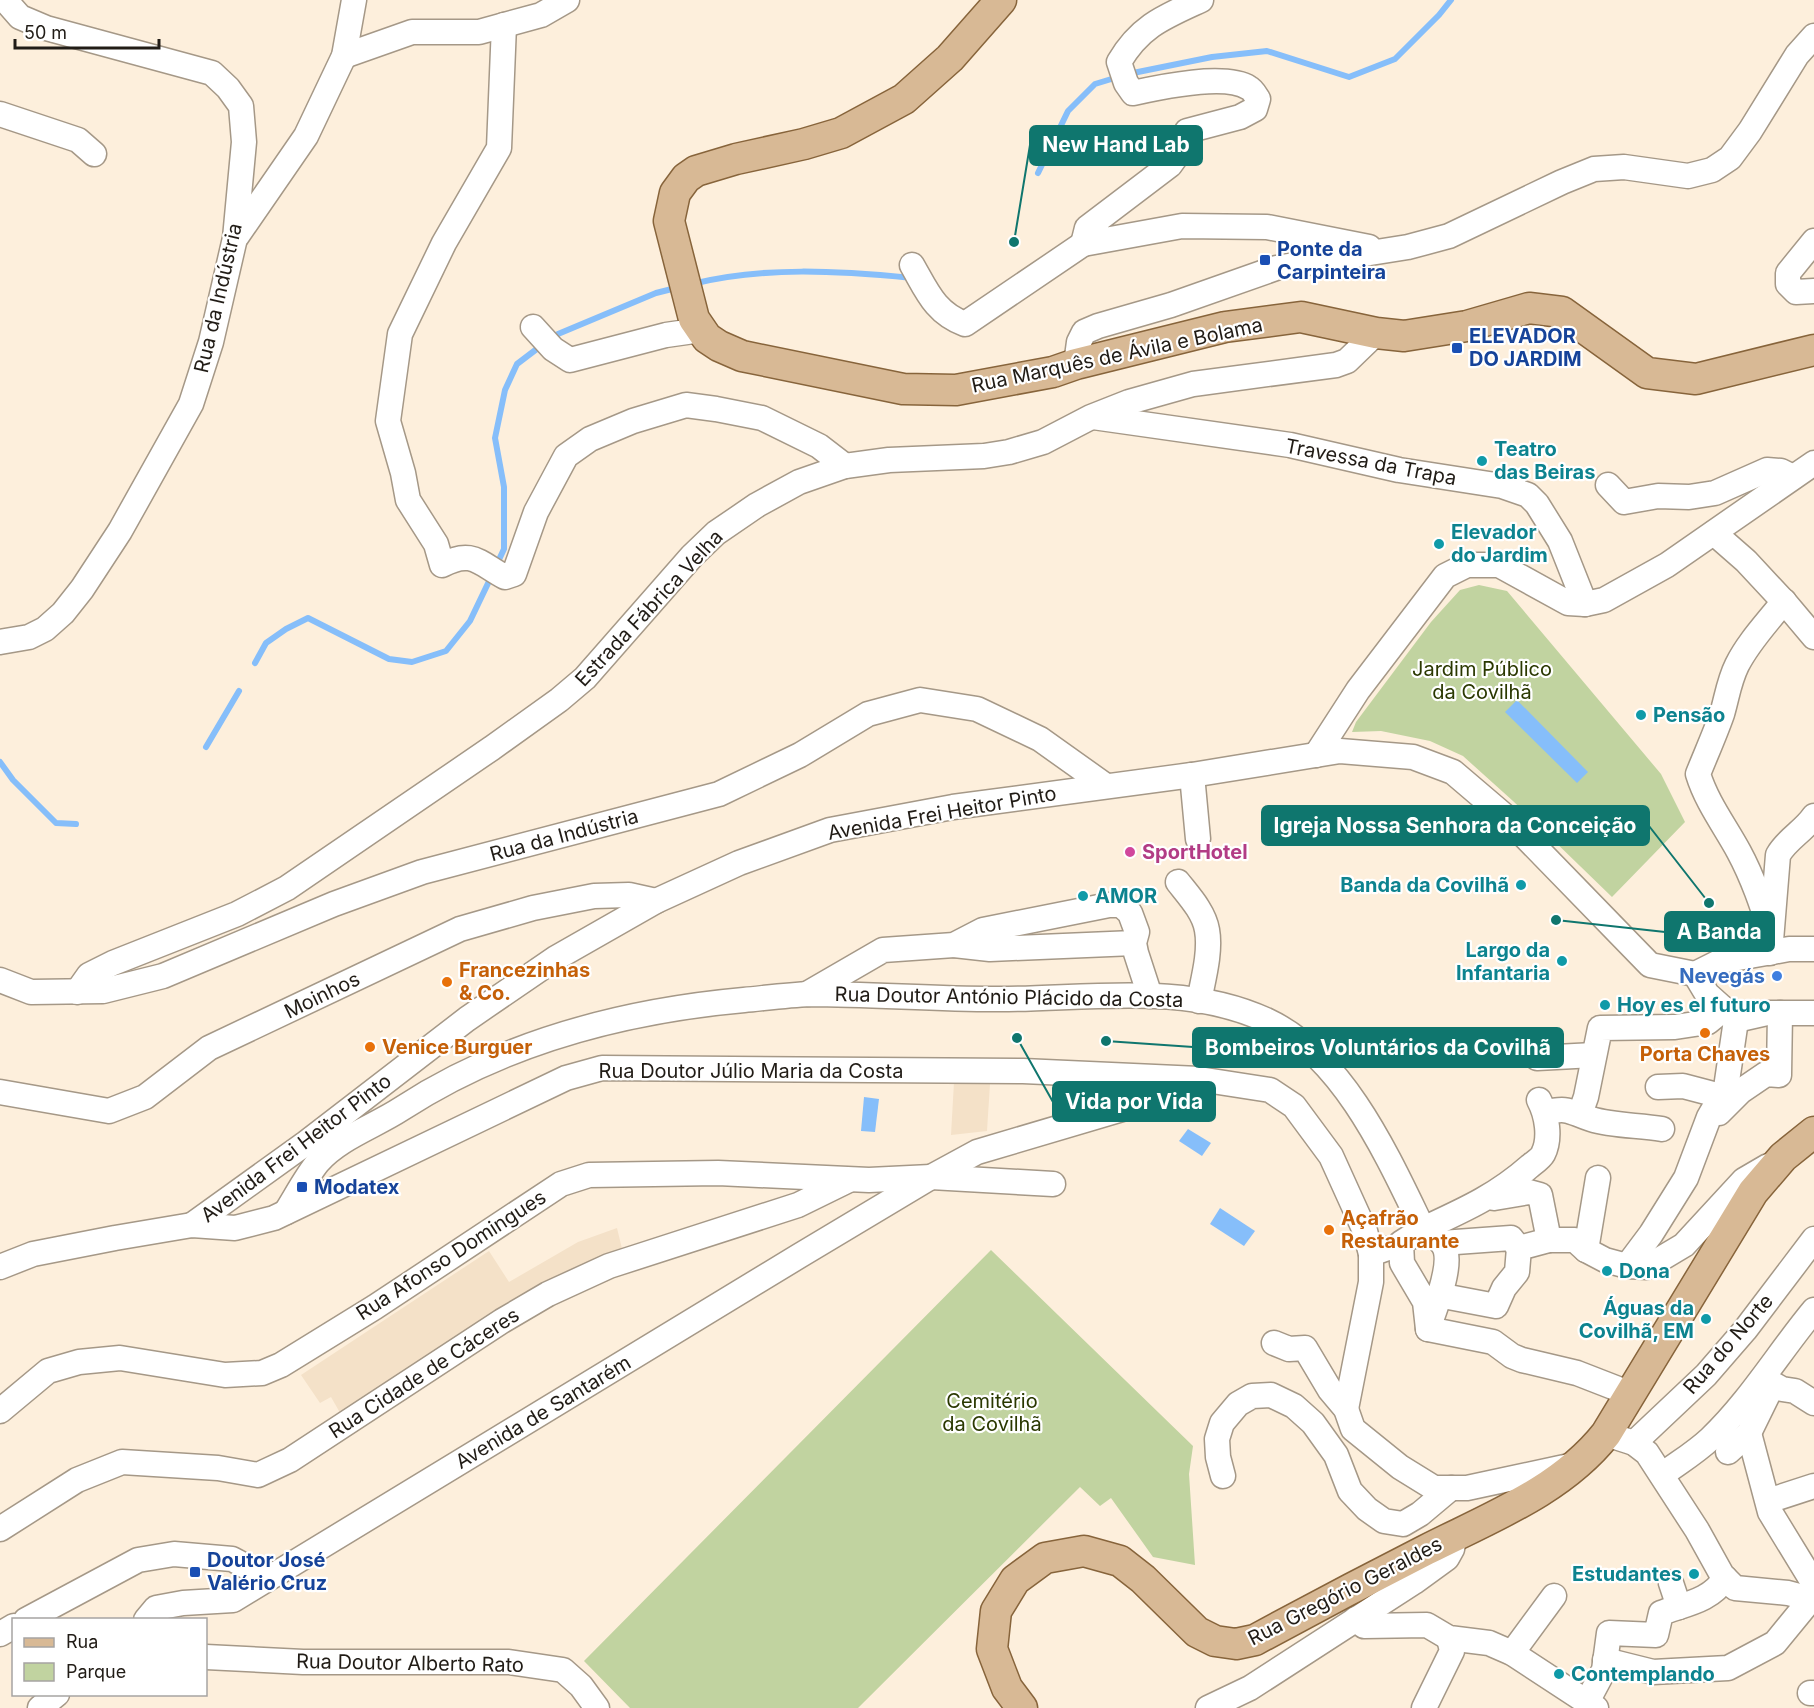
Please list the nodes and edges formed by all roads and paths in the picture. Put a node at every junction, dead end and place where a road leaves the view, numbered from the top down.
1 (5, 0) edge
2 (354, 0) edge
3 (567, 0) edge
4 (1001, 0) edge
5 (1201, 0) edge
6 (504, 25) junction
7 (1814, 36) edge
8 (344, 56) junction
9 (0, 114) edge
10 (94, 154) dead end
11 (235, 238) junction
12 (1814, 241) edge
13 (1083, 244) junction
14 (1386, 250) junction
15 (912, 265) dead end
16 (1814, 291) edge
17 (697, 324) junction
18 (532, 327) dead end
19 (1376, 333) junction
20 (1814, 350) edge
21 (1076, 364) junction
22 (1091, 417) junction
23 (1814, 463) edge
24 (845, 466) junction
25 (1793, 477) junction
26 (1608, 484) dead end
27 (1714, 533) junction
28 (1784, 601) junction
29 (1585, 604) junction
30 (1814, 638) edge
31 (0, 642) edge
32 (1316, 755) junction
33 (1192, 775) junction
34 (1106, 786) junction
35 (1814, 816) edge
36 (1198, 839) dead end
37 (1178, 882) dead end
38 (656, 901) junction
39 (1134, 943) junction
40 (954, 945) junction
41 (1777, 945) junction
42 (1814, 949) edge
43 (1695, 974) junction
44 (0, 980) edge
45 (77, 992) junction
46 (807, 994) junction
47 (1150, 996) junction
48 (1199, 1001) junction
49 (1780, 1013) junction
50 (1814, 1013) edge
51 (1730, 1015) junction
52 (1594, 1055) junction
53 (1537, 1058) dead end
54 (1199, 1079) junction
55 (1658, 1087) dead end
56 (0, 1092) edge
57 (1721, 1096) junction
58 (1580, 1114) junction
59 (1705, 1128) junction
60 (1662, 1130) dead end
61 (1814, 1132) edge
62 (1783, 1156) junction
63 (931, 1177) junction
64 (1598, 1178) dead end
65 (851, 1179) junction
66 (1053, 1184) dead end
67 (1486, 1200) junction
68 (286, 1212) junction
69 (192, 1225) junction
70 (1433, 1236) junction
71 (1814, 1239) edge
72 (1550, 1240) junction
73 (1401, 1243) junction
74 (1519, 1248) junction
75 (1586, 1250) junction
76 (1371, 1254) junction
77 (1627, 1266) junction
78 (0, 1267) edge
79 (1438, 1295) junction
80 (1814, 1310) edge
81 (1428, 1329) junction
82 (1274, 1343) dead end
83 (1631, 1394) junction
84 (1814, 1403) edge
85 (1346, 1408) junction
86 (0, 1411) edge
87 (1749, 1433) junction
88 (1606, 1434) junction
89 (1634, 1443) junction
90 (1728, 1452) dead end
91 (1580, 1464) junction
92 (1662, 1475) junction
93 (1223, 1476) dead end
94 (1814, 1486) edge
95 (1451, 1488) junction
96 (1768, 1501) junction
97 (0, 1529) edge
98 (1455, 1535) junction
99 (268, 1578) junction
100 (1725, 1578) junction
101 (1671, 1583) dead end
102 (1813, 1592) edge
103 (1554, 1596) dead end
104 (1679, 1607) junction
105 (30, 1618) edge
106 (148, 1618) edge
107 (1356, 1619) junction
108 (1449, 1638) junction
109 (1512, 1653) junction
110 (207, 1657) edge
111 (1605, 1660) junction
112 (56, 1696) edge
113 (1592, 1705) edge
114 (40, 1708) edge
115 (597, 1708) edge
116 (1023, 1708) edge
117 (1208, 1708) edge
118 (1424, 1708) edge

1 - 11 street, Rua da Indústria
2 - 8 street
3 - 6 street
4 - 17 main road
5 - 13 street
6 - 8 street
6 - 24 street
7 - 14 street
8 - 11 street
9 - 10 street
11 - 31 street, Rua da Indústria
12 - 16 street
13 - 14 street
13 - 15 street
14 - 21 street
17 - 18 street
17 - 21 main road, Rua Marquês de Ávila e Bolama
19 - 20 main road, Rua Marquês de Ávila e Bolama
19 - 21 main road, Rua Marquês de Ávila e Bolama
19 - 22 street, Estrada Fábrica Velha
22 - 24 street, Estrada Fábrica Velha
22 - 29 street, Travessa da Trapa
23 - 25 street
24 - 45 street, Estrada Fábrica Velha
25 - 26 street
25 - 27 street
27 - 28 street
27 - 29 street
28 - 30 street
28 - 41 street
29 - 32 street
32 - 33 street, Avenida Frei Heitor Pinto
32 - 43 street, Avenida Frei Heitor Pinto
33 - 34 street, Avenida Frei Heitor Pinto
33 - 36 street
34 - 38 street, Avenida Frei Heitor Pinto
34 - 45 street, Rua da Indústria
35 - 41 street
37 - 48 street
38 - 56 street, Moinhos
38 - 69 street, Avenida Frei Heitor Pinto
39 - 40 street
39 - 40 street
39 - 47 street
40 - 46 street
41 - 42 street
41 - 43 street
43 - 51 street
44 - 45 street, Rua da Indústria
46 - 47 street, Rua Doutor António Plácido da Costa
46 - 68 street, Rua Doutor António Plácido da Costa
47 - 48 street, Rua Doutor António Plácido da Costa
48 - 70 street, Rua Doutor António Plácido da Costa
49 - 50 street
49 - 51 street
49 - 59 street
51 - 52 street
51 - 57 street
52 - 53 street
52 - 58 street
54 - 63 street, Avenida de Santarém
54 - 68 street, Rua Doutor Júlio Maria da Costa
54 - 76 street, Rua Doutor Júlio Maria da Costa
55 - 57 street
57 - 59 street
58 - 60 street
58 - 67 street
59 - 77 street
61 - 62 main road, Rua Gregório Geraldes
62 - 77 street
62 - 83 main road, Rua Gregório Geraldes
63 - 65 street, Rua Afonso Domingues
63 - 66 street
63 - 99 street, Avenida de Santarém
64 - 75 street
65 - 86 street, Rua Afonso Domingues
65 - 97 street, Rua Cidade de Cáceres
67 - 70 street
67 - 72 street
68 - 69 street, Rua Doutor Júlio Maria da Costa
69 - 78 street
70 - 73 street
70 - 74 street
70 - 79 street, Rua Doutor António Plácido da Costa
71 - 89 street, Rua do Norte
72 - 74 street
72 - 75 street
73 - 76 street
73 - 81 street
74 - 79 street
75 - 77 street
76 - 85 street, Rua Doutor Júlio Maria da Costa
79 - 81 street, Rua Doutor António Plácido da Costa
80 - 92 street
81 - 83 street
82 - 85 street
83 - 88 main road, Rua Gregório Geraldes
84 - 87 street
85 - 95 street
87 - 90 street
87 - 96 street
88 - 89 street
88 - 91 main road, Rua Gregório Geraldes
89 - 92 street
91 - 95 street
91 - 98 main road, Rua Gregório Geraldes
92 - 100 street
93 - 95 street
94 - 96 street
96 - 102 street
98 - 107 street
98 - 116 main road, Rua Gregório Geraldes
99 - 105 street
99 - 106 street, Avenida de Santarém
100 - 102 street
100 - 104 street
101 - 104 street
102 - 111 street
103 - 109 street
104 - 111 street
107 - 108 street
107 - 117 street
108 - 109 street
108 - 118 street
109 - 113 street
110 - 115 street, Rua Doutor Alberto Rato
111 - 113 street
112 - 114 street

